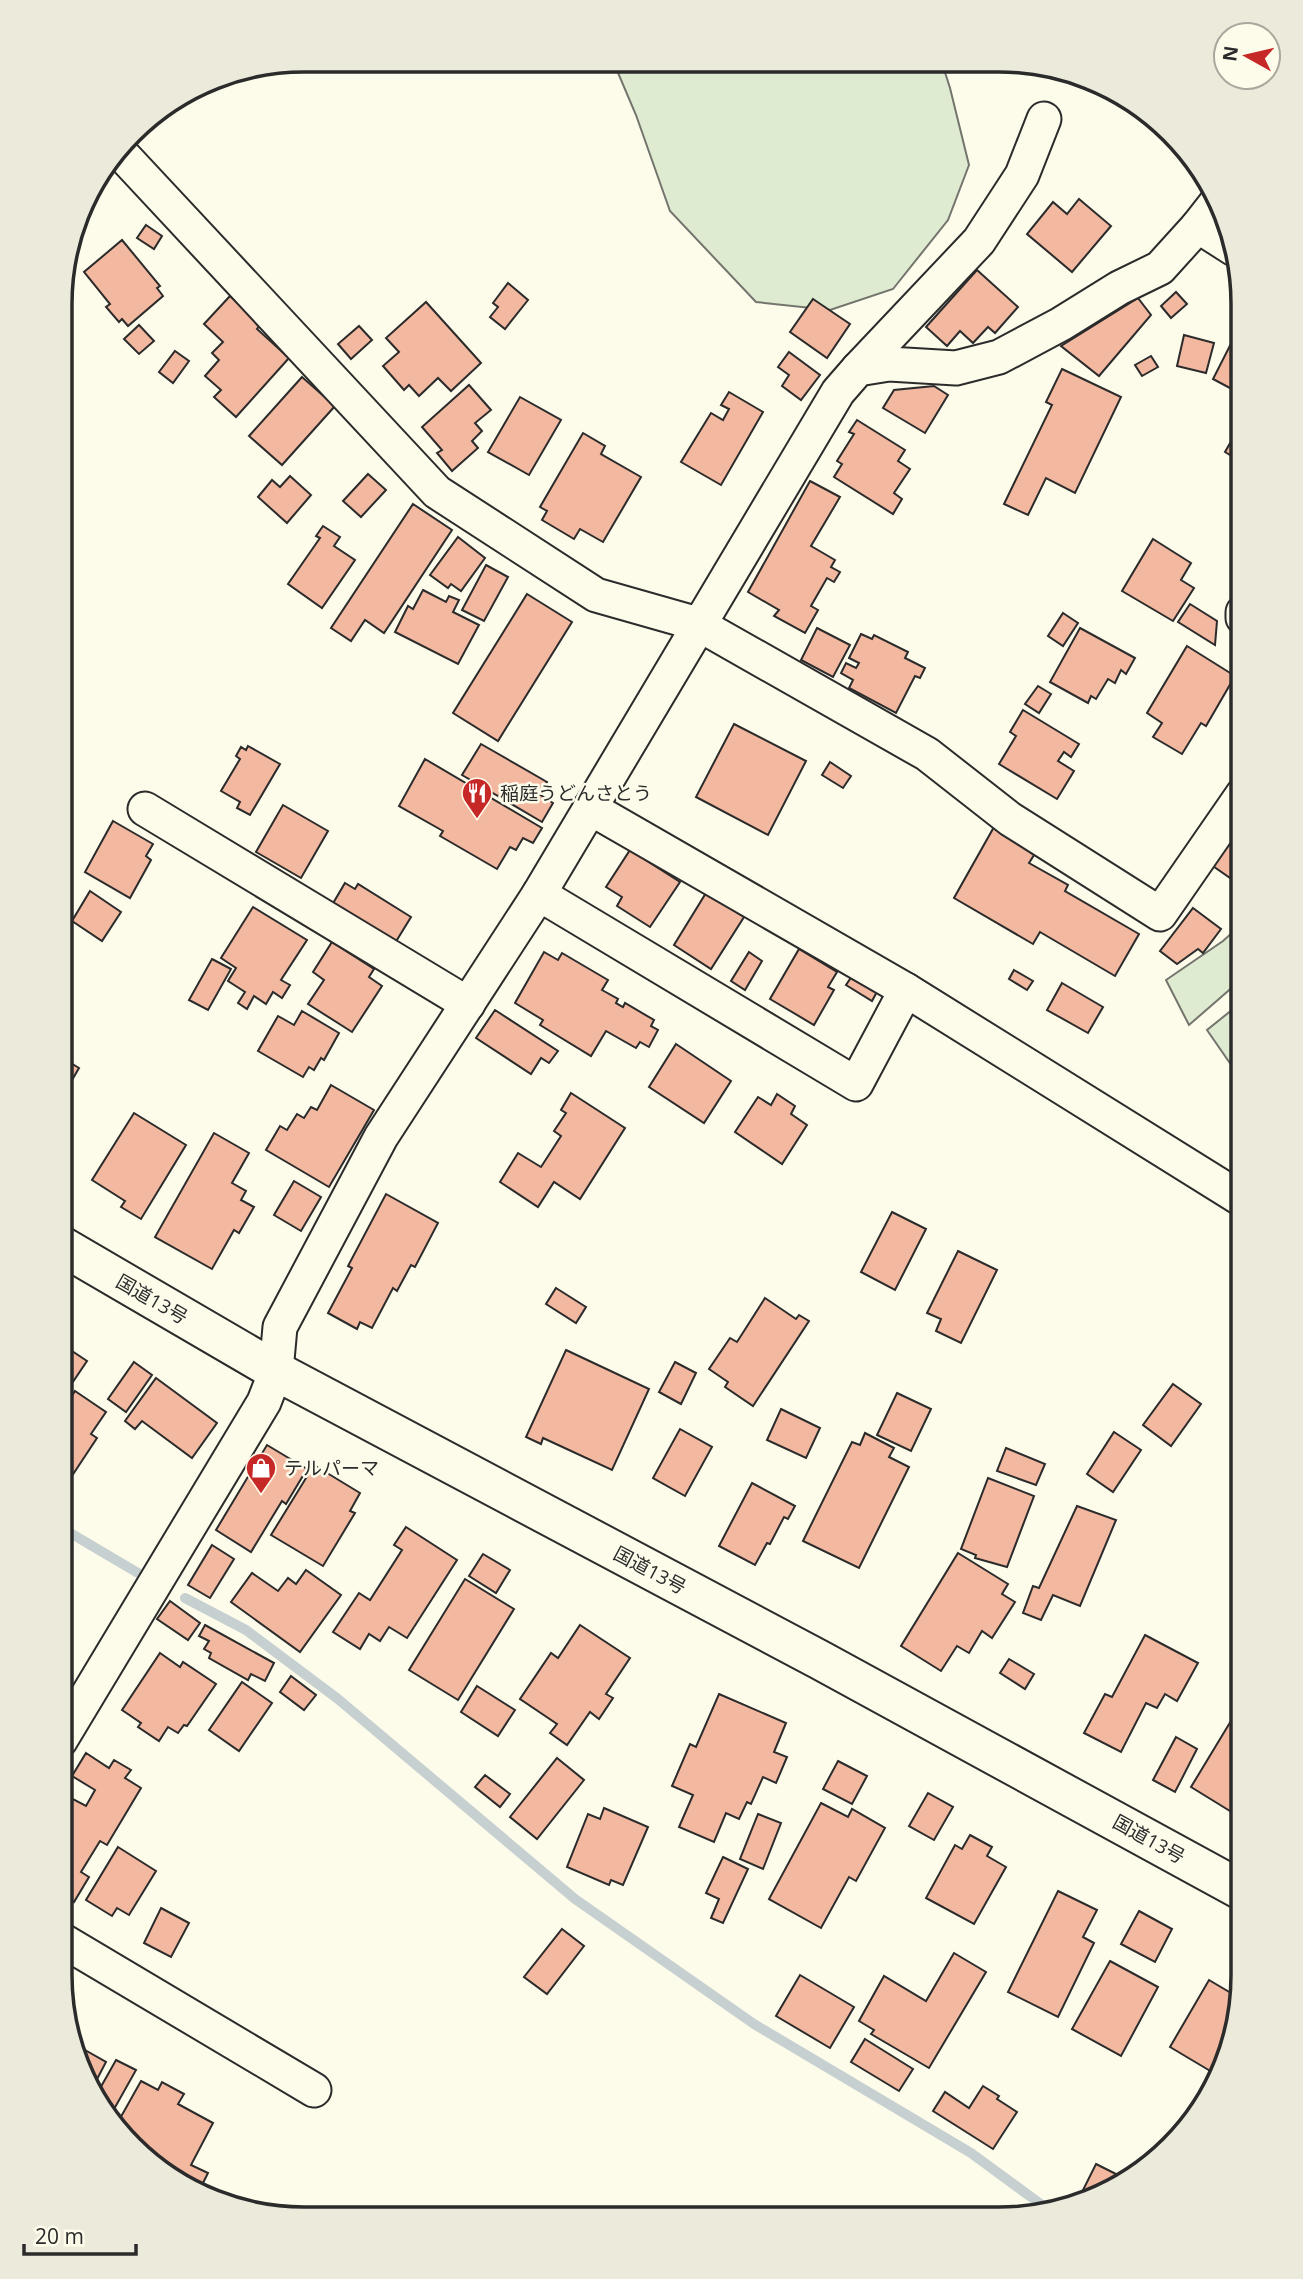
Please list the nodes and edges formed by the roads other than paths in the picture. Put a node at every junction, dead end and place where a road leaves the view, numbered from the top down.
1 (1044, 119) dead end
2 (125, 157) edge
3 (1207, 214) edge
4 (1219, 230) edge
5 (858, 369) junction
6 (698, 624) junction
7 (590, 808) junction
8 (145, 809) dead end
9 (1231, 811) edge
10 (539, 894) junction
11 (906, 990) junction
12 (468, 1004) junction
13 (1231, 1193) edge
14 (72, 1252) edge
15 (276, 1371) junction
16 (72, 1721) edge
17 (1231, 1884) edge
18 (72, 1946) edge
19 (314, 2090) dead end

1 - 5 street
2 - 6 street
3 - 4 street
3 - 5 street
5 - 6 street
6 - 7 street
6 - 9 street
7 - 10 street
7 - 11 street
8 - 12 street
10 - 11 street
10 - 12 street
11 - 13 street
12 - 15 street
14 - 15 highway, 国道13号
15 - 16 street
15 - 17 highway, 国道13号
18 - 19 street

